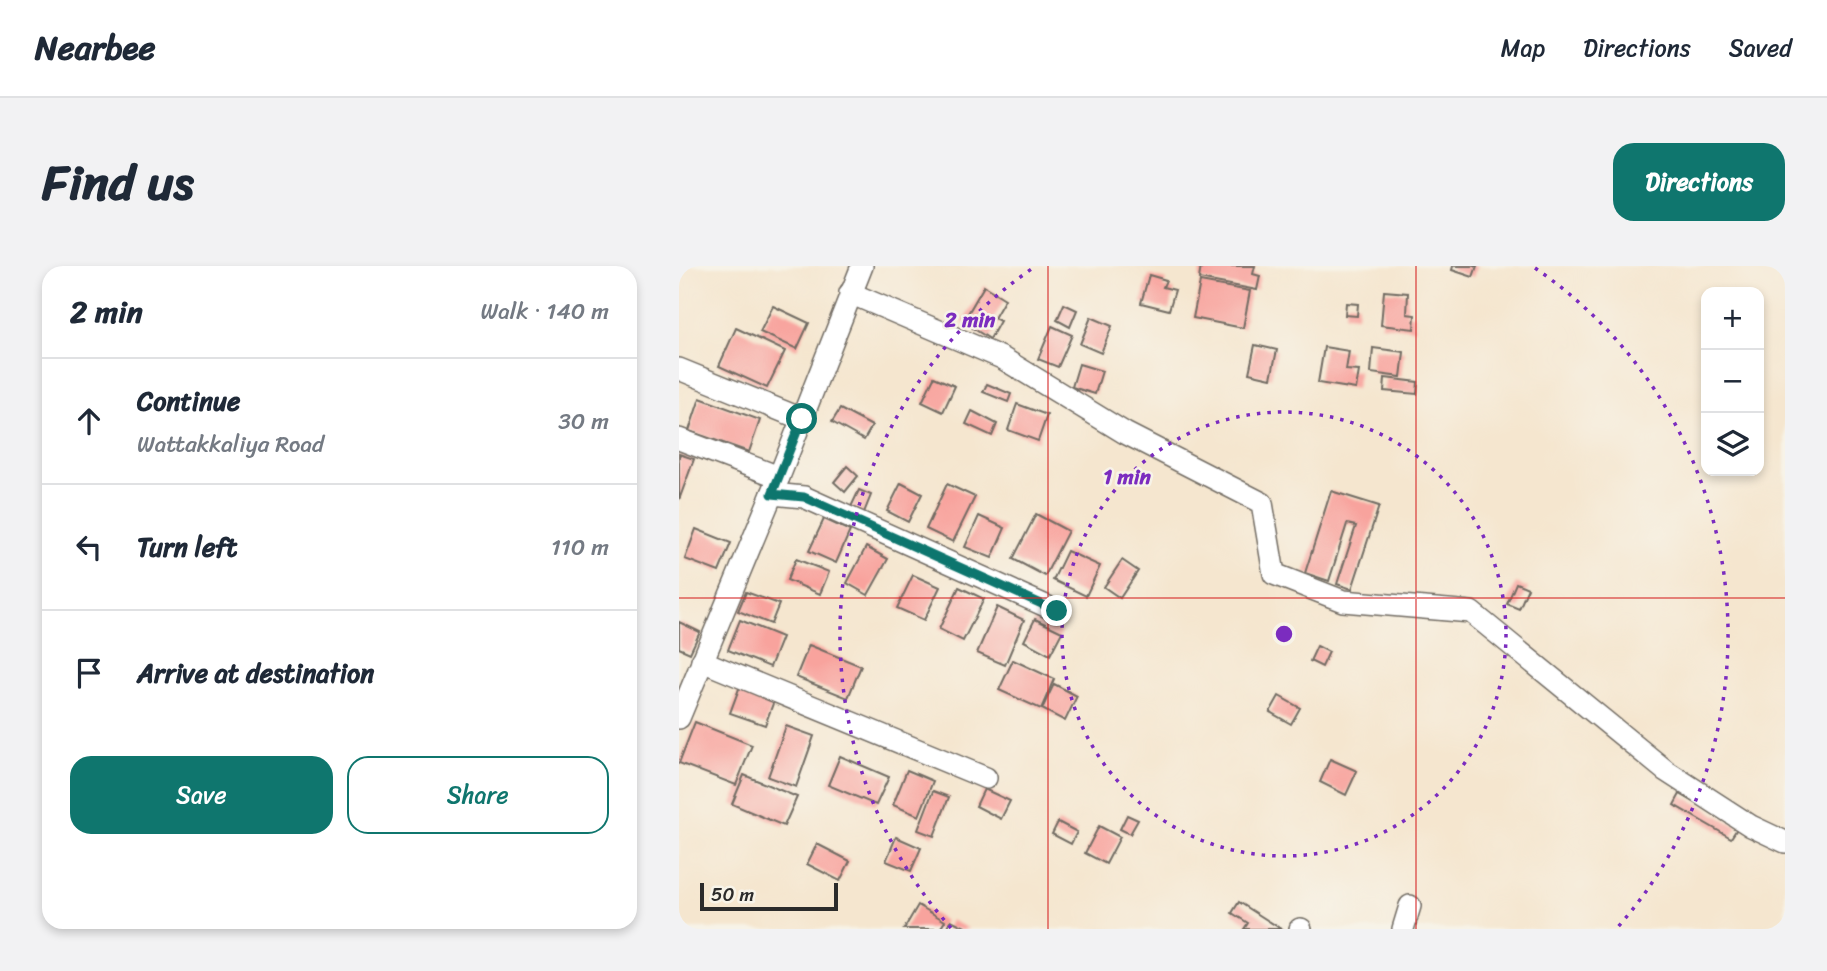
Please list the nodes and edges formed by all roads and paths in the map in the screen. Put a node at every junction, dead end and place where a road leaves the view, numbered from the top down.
1 (862, 266) edge
2 (850, 293) junction
3 (679, 369) edge
4 (802, 419) junction
5 (679, 439) edge
6 (776, 485) junction
7 (1057, 611) dead end
8 (702, 661) junction
9 (679, 718) edge
10 (986, 778) dead end
11 (1785, 842) edge
12 (1410, 906) dead end
13 (1403, 929) edge

1 - 2 street
2 - 4 street
2 - 11 street
3 - 4 street
4 - 6 street
5 - 6 street
6 - 7 street
6 - 8 street
8 - 9 street
8 - 10 street
12 - 13 street

